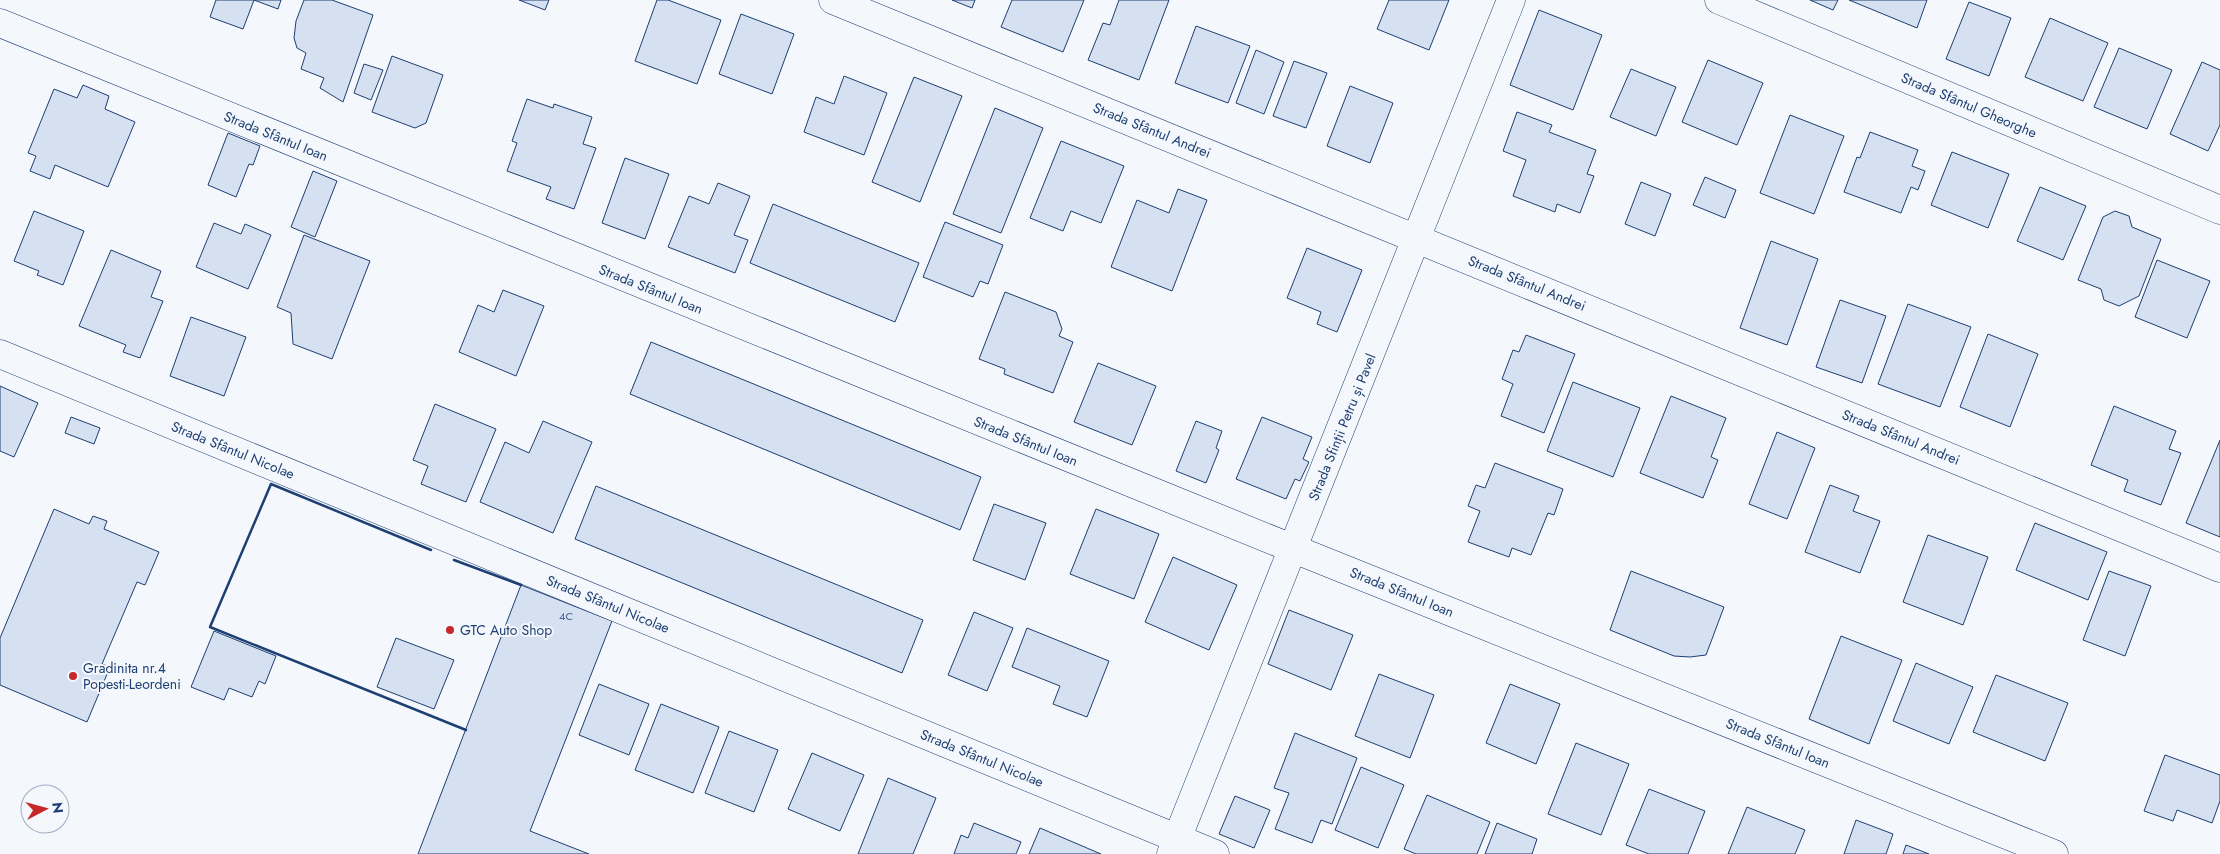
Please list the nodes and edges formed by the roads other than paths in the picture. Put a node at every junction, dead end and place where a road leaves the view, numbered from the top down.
1 (833, 0) edge
2 (1511, 0) edge
3 (1719, 0) edge
4 (0, 23) edge
5 (2220, 210) edge
6 (1417, 238) junction
7 (0, 354) edge
8 (1294, 550) junction
9 (2220, 568) edge
10 (1174, 846) edge
11 (1215, 854) edge
12 (2054, 854) edge

1 - 6 street, Strada Sfântul Andrei
2 - 6 street, Strada Sfinții Petru și Pavel
3 - 5 street, Strada Sfântul Gheorghe
4 - 8 street, Strada Sfântul Ioan
6 - 8 street, Strada Sfinții Petru și Pavel
6 - 9 street, Strada Sfântul Andrei
7 - 10 street, Strada Sfântul Nicolae
8 - 10 street, Strada Sfinții Petru și Pavel
8 - 12 street, Strada Sfântul Ioan
10 - 11 street, Strada Sfântul Nicolae

